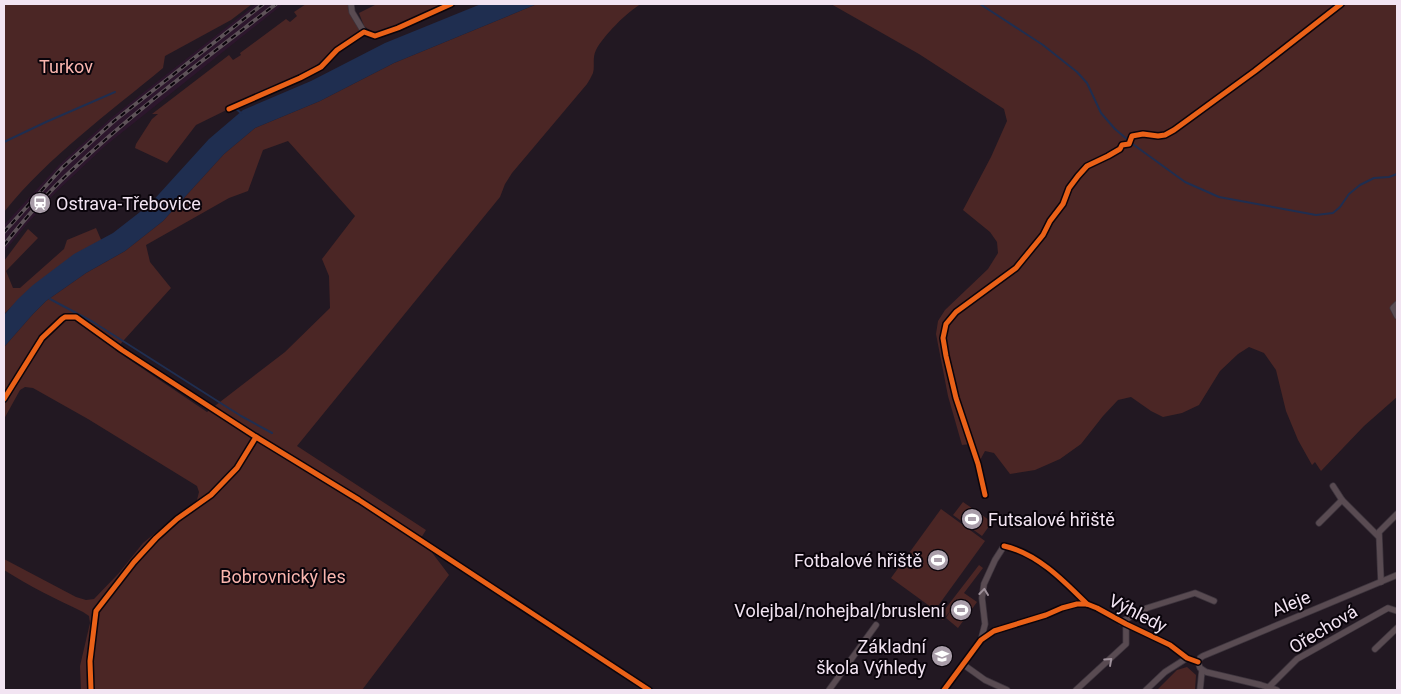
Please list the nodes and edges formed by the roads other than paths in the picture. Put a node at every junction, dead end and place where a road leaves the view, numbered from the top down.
1 (351, 4) edge
2 (364, 32) dead end
3 (1397, 304) edge
4 (1397, 316) edge
5 (4, 399) edge
6 (256, 437) junction
7 (1333, 486) dead end
8 (1342, 500) junction
9 (1397, 514) edge
10 (1319, 523) dead end
11 (1378, 536) junction
12 (1397, 575) edge
13 (1381, 582) junction
14 (1214, 601) dead end
15 (1087, 604) junction
16 (1397, 611) edge
17 (1124, 623) junction
18 (876, 625) dead end
19 (1397, 628) edge
20 (982, 640) junction
21 (1375, 649) dead end
22 (1187, 658) junction
23 (1198, 662) junction
24 (964, 665) junction
25 (1202, 670) junction
26 (1269, 687) junction
27 (91, 690) edge
28 (649, 690) edge
29 (829, 690) edge
30 (944, 690) edge
31 (1007, 690) edge
32 (1076, 690) edge
33 (1146, 690) edge
34 (1200, 690) edge
35 (1277, 690) edge

1 - 2 street
3 - 4 street
5 - 6 street
6 - 27 street
6 - 28 street
7 - 8 street
8 - 10 street
8 - 11 street
9 - 11 street
11 - 13 street
12 - 13 street, Aleje
13 - 23 street, Aleje
14 - 17 street
15 - 17 street, Výhledy
15 - 20 street, Výhledy
20 -> 15 street
16 - 26 street, Ořechová
17 - 22 street, Výhledy
32 -> 17 street
18 - 29 street
19 - 21 street
20 - 24 street, Výhledy
22 - 23 street, Výhledy
22 - 33 street
23 - 25 street
24 - 30 street, Výhledy
24 - 31 street
25 - 26 street
25 - 34 street
26 - 35 street

